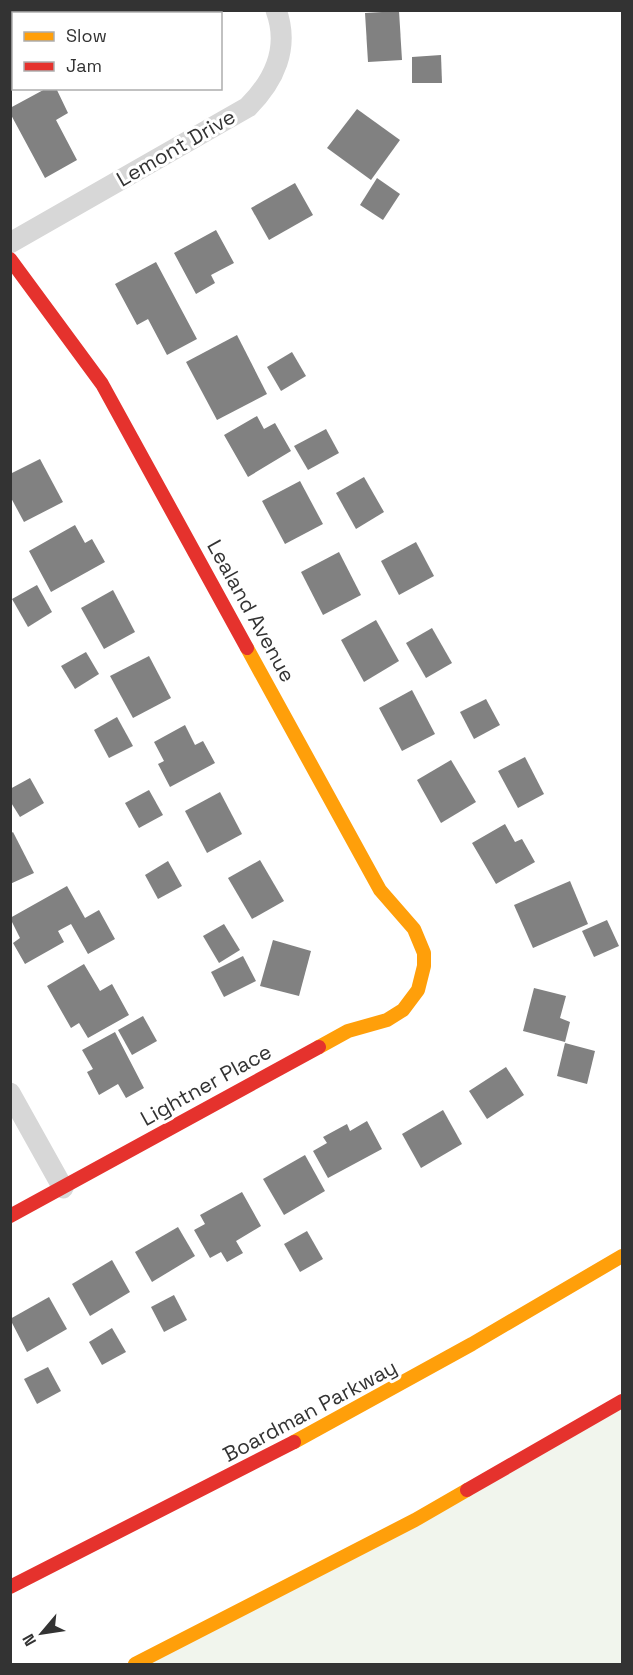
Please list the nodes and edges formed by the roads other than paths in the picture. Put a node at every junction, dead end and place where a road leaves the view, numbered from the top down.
1 (276, 10) edge
2 (10, 243) edge
3 (10, 259) edge
4 (418, 992) joint
5 (10, 1093) edge
6 (63, 1188) junction
7 (10, 1216) edge
8 (622, 1256) edge
9 (622, 1401) edge
10 (10, 1587) edge
11 (135, 1665) edge

1 - 2 street, Lemont Drive
3 - 4 main road, Lealand Avenue
4 - 6 main road, Lightner Place
5 - 6 street
6 - 7 main road, Lightner Place
8 - 10 main road, Boardman Parkway
9 - 11 main road

